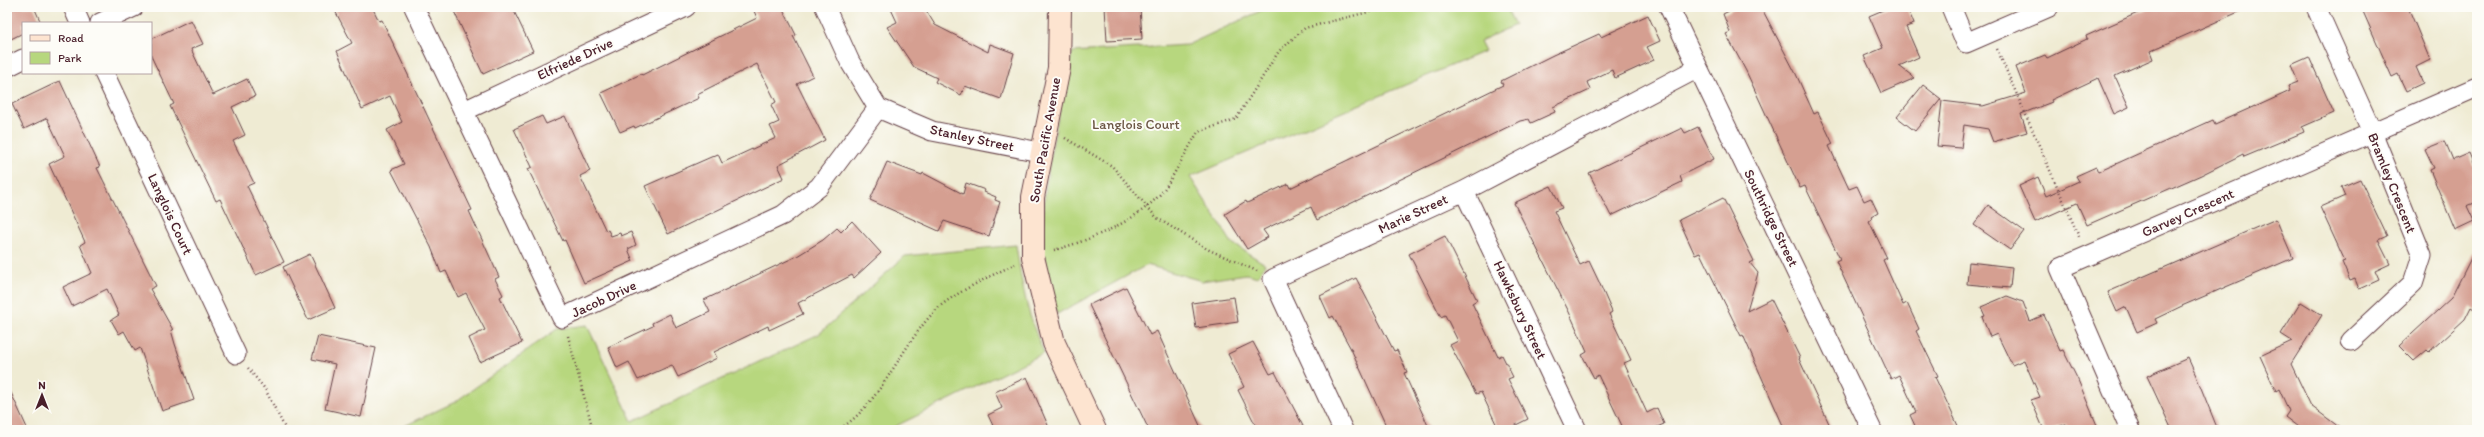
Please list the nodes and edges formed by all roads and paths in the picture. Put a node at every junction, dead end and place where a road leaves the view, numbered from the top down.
1 (73, 7) edge
2 (134, 7) edge
3 (414, 7) edge
4 (686, 7) edge
5 (824, 7) edge
6 (1060, 7) edge
7 (1388, 7) edge
8 (1669, 7) edge
9 (1951, 7) edge
10 (2049, 7) edge
11 (2316, 7) edge
12 (80, 22) edge
13 (102, 22) edge
14 (1995, 45) dead end
15 (22, 60) edge
16 (7, 67) edge
17 (1698, 68) junction
18 (104, 74) edge
19 (2477, 87) edge
20 (878, 108) junction
21 (464, 111) junction
22 (2372, 132) junction
23 (1065, 138) dead end
24 (1040, 152) junction
25 (1464, 190) junction
26 (1146, 206) junction
27 (2082, 245) dead end
28 (1048, 252) dead end
29 (1018, 262) dead end
30 (1261, 272) dead end
31 (568, 335) dead end
32 (2351, 341) dead end
33 (236, 354) dead end
34 (256, 378) dead end
35 (286, 430) edge
36 (592, 430) edge
37 (837, 430) edge
38 (1095, 430) edge
39 (1343, 430) edge
40 (1577, 430) edge
41 (1872, 430) edge
42 (2130, 430) edge

1 - 12 street
2 - 13 street
3 - 21 street, Jacob Drive
4 - 21 street, Elfriede Drive
5 - 20 street
6 - 24 street, South Pacific Avenue
7 - 26 path
8 - 17 street, Southridge Street
9 - 10 street
11 - 22 street, Bramley Crescent
14 - 27 path
15 - 16 street
17 - 25 street, Marie Street
17 - 41 street, Southridge Street
18 - 33 street, Langlois Court
19 - 22 street, Garvey Crescent
20 - 21 street, Jacob Drive
20 - 24 street, Stanley Street
22 - 32 street, Bramley Crescent
22 - 42 street, Garvey Crescent
23 - 26 path
24 - 38 street, South Pacific Avenue
25 - 39 street, Marie Street
25 - 40 street, Hawksbury Street
26 - 28 path
26 - 30 path
29 - 37 path
31 - 36 path
34 - 35 path

